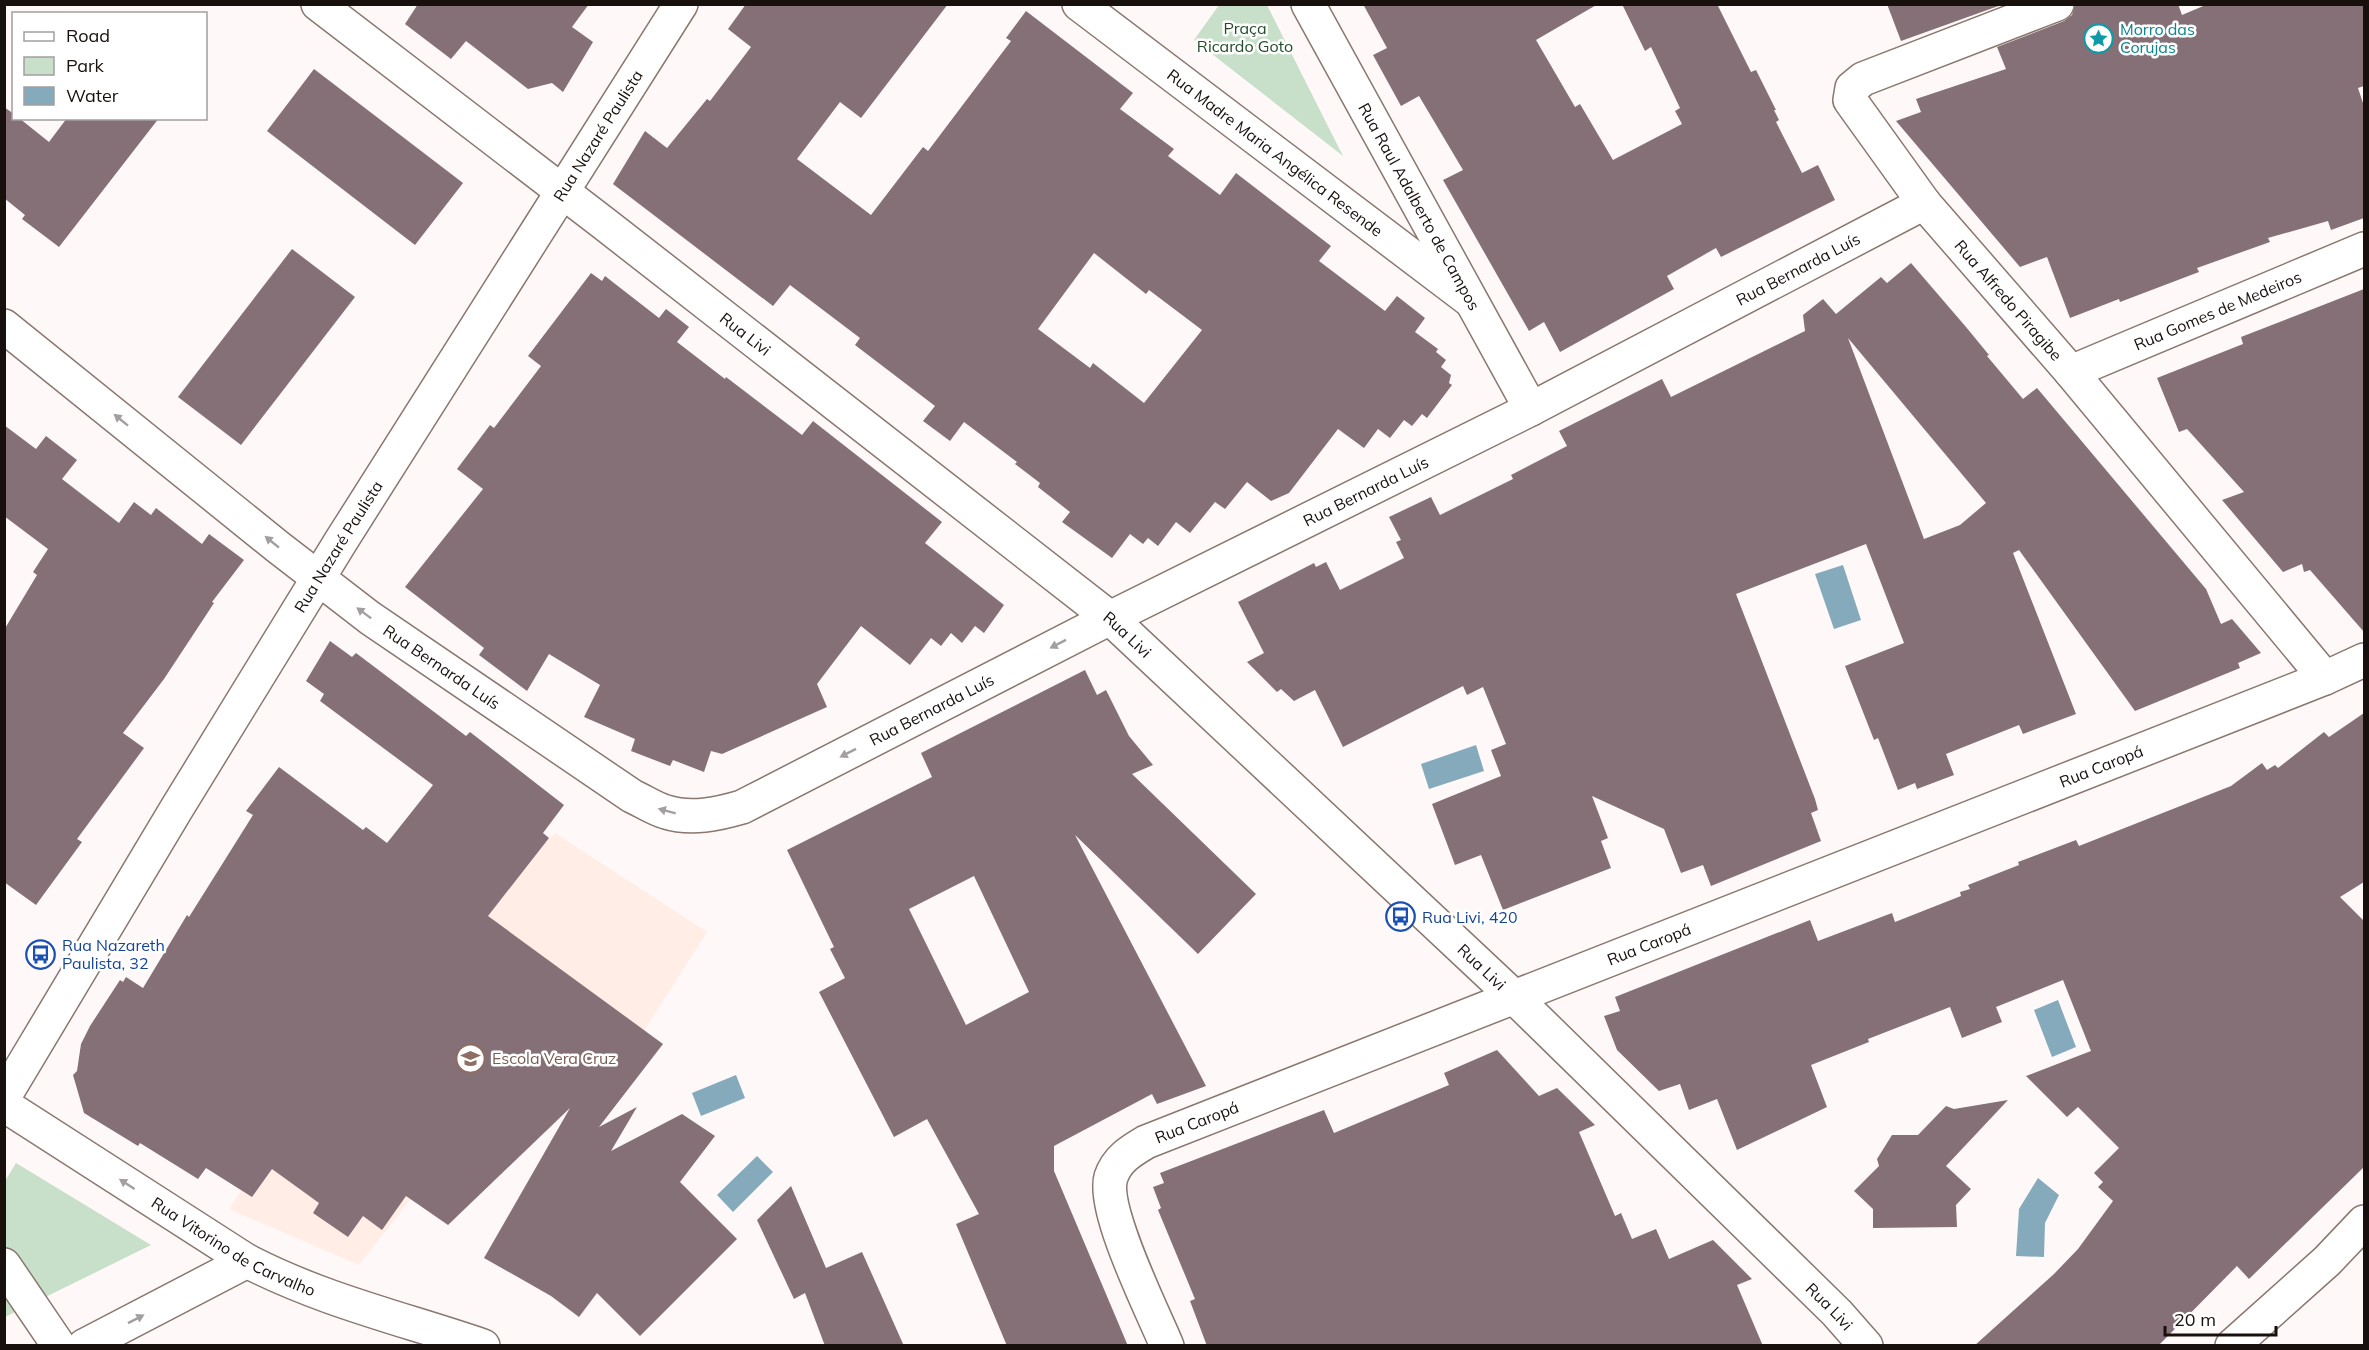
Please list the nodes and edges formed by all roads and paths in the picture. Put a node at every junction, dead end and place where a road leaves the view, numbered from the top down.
1 (318, 4) edge
2 (681, 4) edge
3 (1079, 4) edge
4 (1308, 4) edge
5 (2057, 4) edge
6 (562, 191) junction
7 (1924, 203) junction
8 (2364, 249) edge
9 (1472, 301) junction
10 (4, 326) edge
11 (2071, 372) junction
12 (1532, 409) junction
13 (318, 578) junction
14 (1110, 618) junction
15 (2364, 660) edge
16 (2325, 678) junction
17 (1513, 996) junction
18 (4, 1097) edge
19 (4, 1105) edge
20 (2364, 1222) edge
21 (247, 1261) junction
22 (4, 1265) edge
23 (59, 1346) edge
24 (84, 1346) edge
25 (483, 1346) edge
26 (1167, 1346) edge
27 (1866, 1346) edge
28 (2232, 1346) edge

1 - 6 street, Rua Livi
2 - 6 street, Rua Nazaré Paulista
3 - 9 street, Rua Madre Maria Angélica Resende
4 - 9 street, Rua Raul Adalberto de Campos
5 - 7 street, Rua Alfredo Piragibe
6 - 13 street, Rua Nazaré Paulista
6 - 14 street, Rua Livi
7 - 11 street, Rua Alfredo Piragibe
7 - 12 street, Rua Bernarda Luís
8 - 11 street, Rua Gomes de Medeiros
9 - 12 street, Rua Raul Adalberto de Campos
13 -> 10 street, Rua Bernarda Luís
11 - 16 street, Rua Alfredo Piragibe
12 - 14 street, Rua Bernarda Luís
14 -> 13 street, Rua Bernarda Luís
13 - 18 street, Rua Nazaré Paulista
14 - 17 street, Rua Livi
15 - 16 street, Rua Caropá
16 - 17 street, Rua Caropá
17 - 26 street, Rua Caropá
17 - 27 street, Rua Livi
21 -> 19 street, Rua Vitorino de Carvalho
20 - 28 street
24 -> 21 street
21 - 25 street, Rua Vitorino de Carvalho
22 - 23 street

